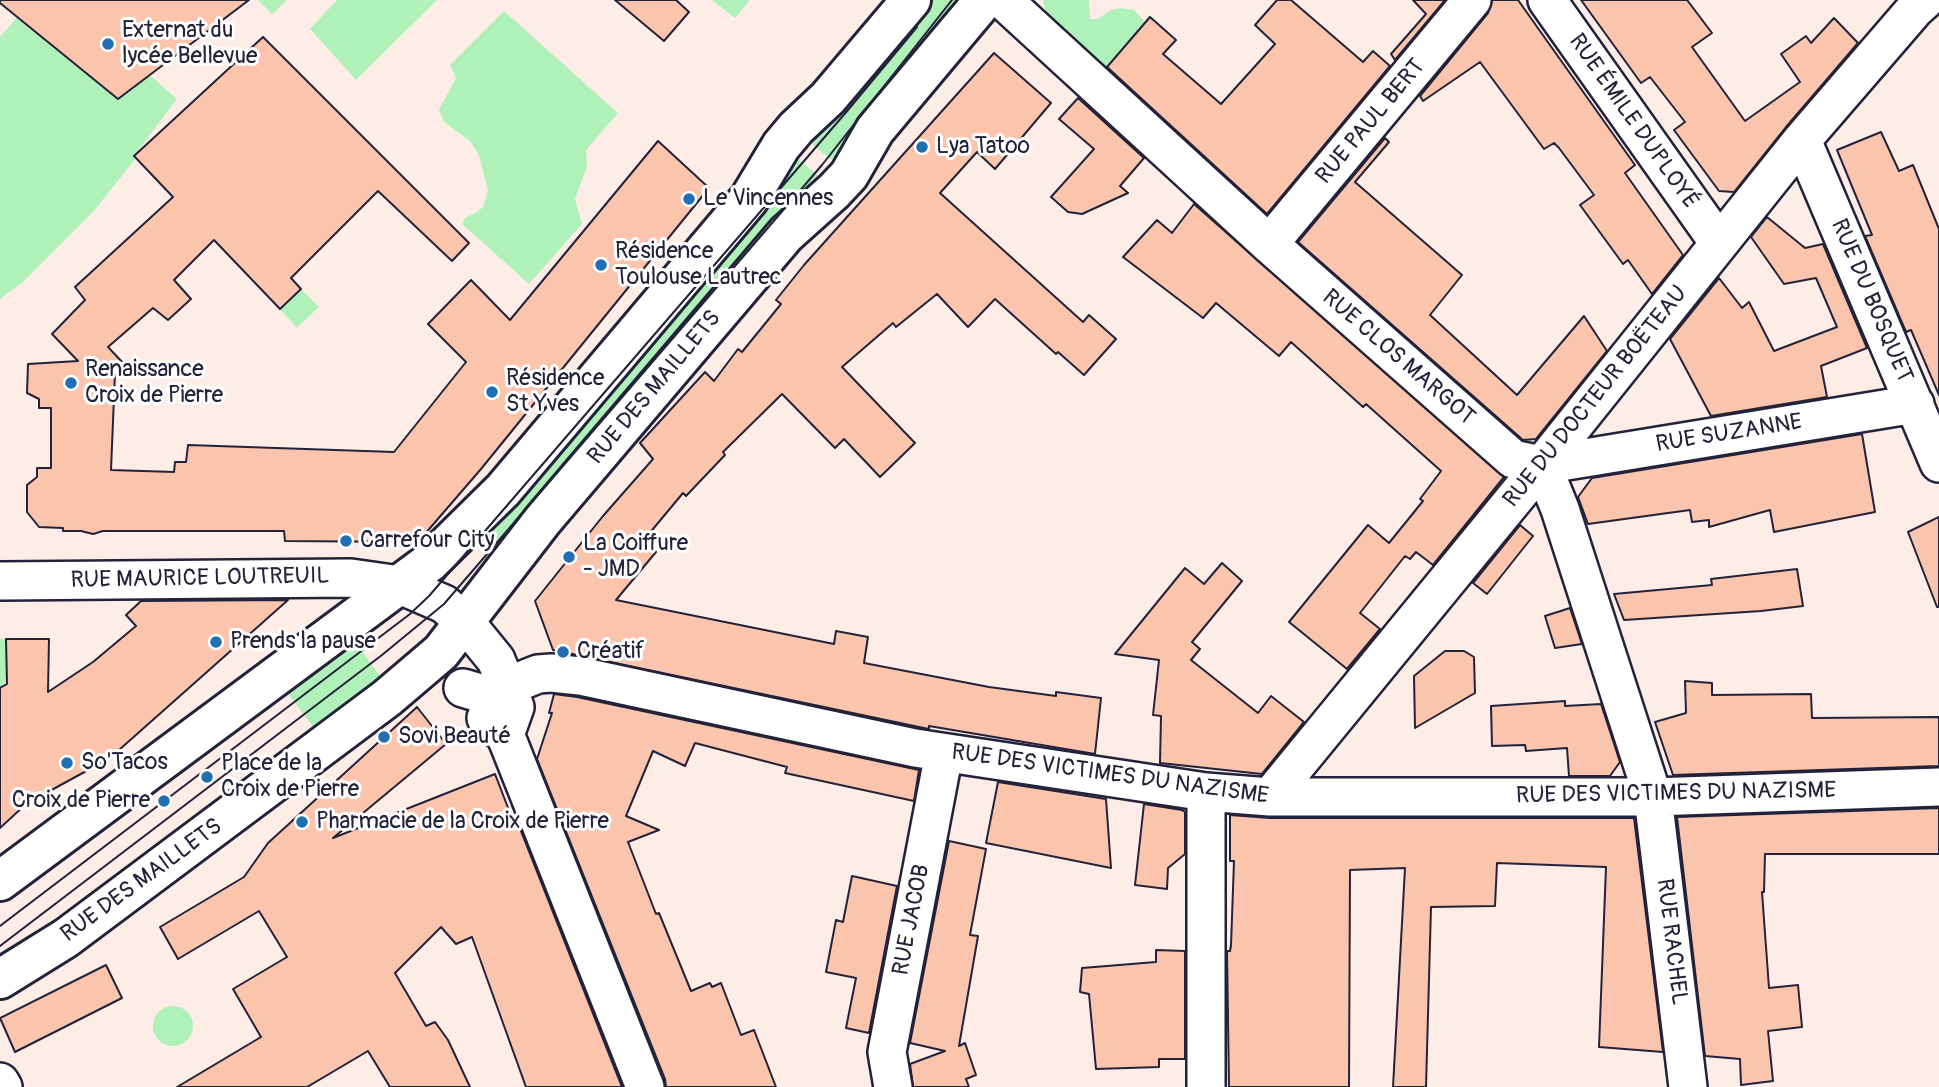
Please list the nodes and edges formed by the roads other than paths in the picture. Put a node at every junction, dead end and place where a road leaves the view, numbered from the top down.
1 (911, 0) edge
2 (984, 0) edge
3 (1003, 0) edge
4 (1472, 0) edge
5 (1547, 0) edge
6 (1925, 0) edge
7 (1802, 140) junction
8 (1719, 243) junction
9 (1269, 244) junction
10 (1915, 404) junction
11 (1939, 463) edge
12 (1542, 465) junction
13 (0, 581) edge
14 (400, 585) junction
15 (465, 622) junction
16 (415, 676) junction
17 (458, 680) junction
18 (508, 686) junction
19 (505, 735) junction
20 (944, 753) junction
21 (1939, 788) edge
22 (1206, 792) junction
23 (1270, 797) junction
24 (1653, 797) junction
25 (0, 881) edge
26 (0, 979) edge
27 (0, 1082) edge
28 (3, 1087) edge
29 (645, 1087) edge
30 (893, 1087) edge
31 (1206, 1087) edge
32 (1688, 1087) edge

1 - 14 main road
2 - 15 main road, RUE DES MAILLETS
3 - 9 street, RUE CLOS MARGOT
4 - 9 street, RUE PAUL BERT
5 - 8 street, RUE ÉMILE DUPLOYÉ
6 - 7 street, RUE DU DOCTEUR BOËTEAU
7 - 8 street, RUE DU DOCTEUR BOËTEAU
7 - 10 street, RUE DU BOSQUET
8 - 12 street, RUE DU DOCTEUR BOËTEAU
9 - 12 street, RUE CLOS MARGOT
10 - 11 street, RUE DU BOSQUET
10 - 12 street, RUE SUZANNE
12 - 23 street, RUE DU DOCTEUR BOËTEAU
12 - 24 street
13 - 14 street, RUE MAURICE LOUTREUIL
14 - 15 street
14 - 25 main road
15 - 16 main road, RUE DES MAILLETS
15 - 17 street
15 - 18 street
16 - 17 street, RUE DES MAILLETS
16 - 26 main road, RUE DES MAILLETS
17 - 18 street, RUE DES VICTIMES DU NAZISME
17 - 19 street
18 - 19 street
18 - 20 street, RUE DES VICTIMES DU NAZISME
19 - 29 street
20 - 22 street, RUE DES VICTIMES DU NAZISME
20 - 30 street, RUE JACOB
21 - 24 street, RUE DES VICTIMES DU NAZISME
22 - 23 street, RUE DES VICTIMES DU NAZISME
22 - 31 street
23 - 24 street, RUE DES VICTIMES DU NAZISME
24 - 32 street, RUE RACHEL
27 - 28 street

